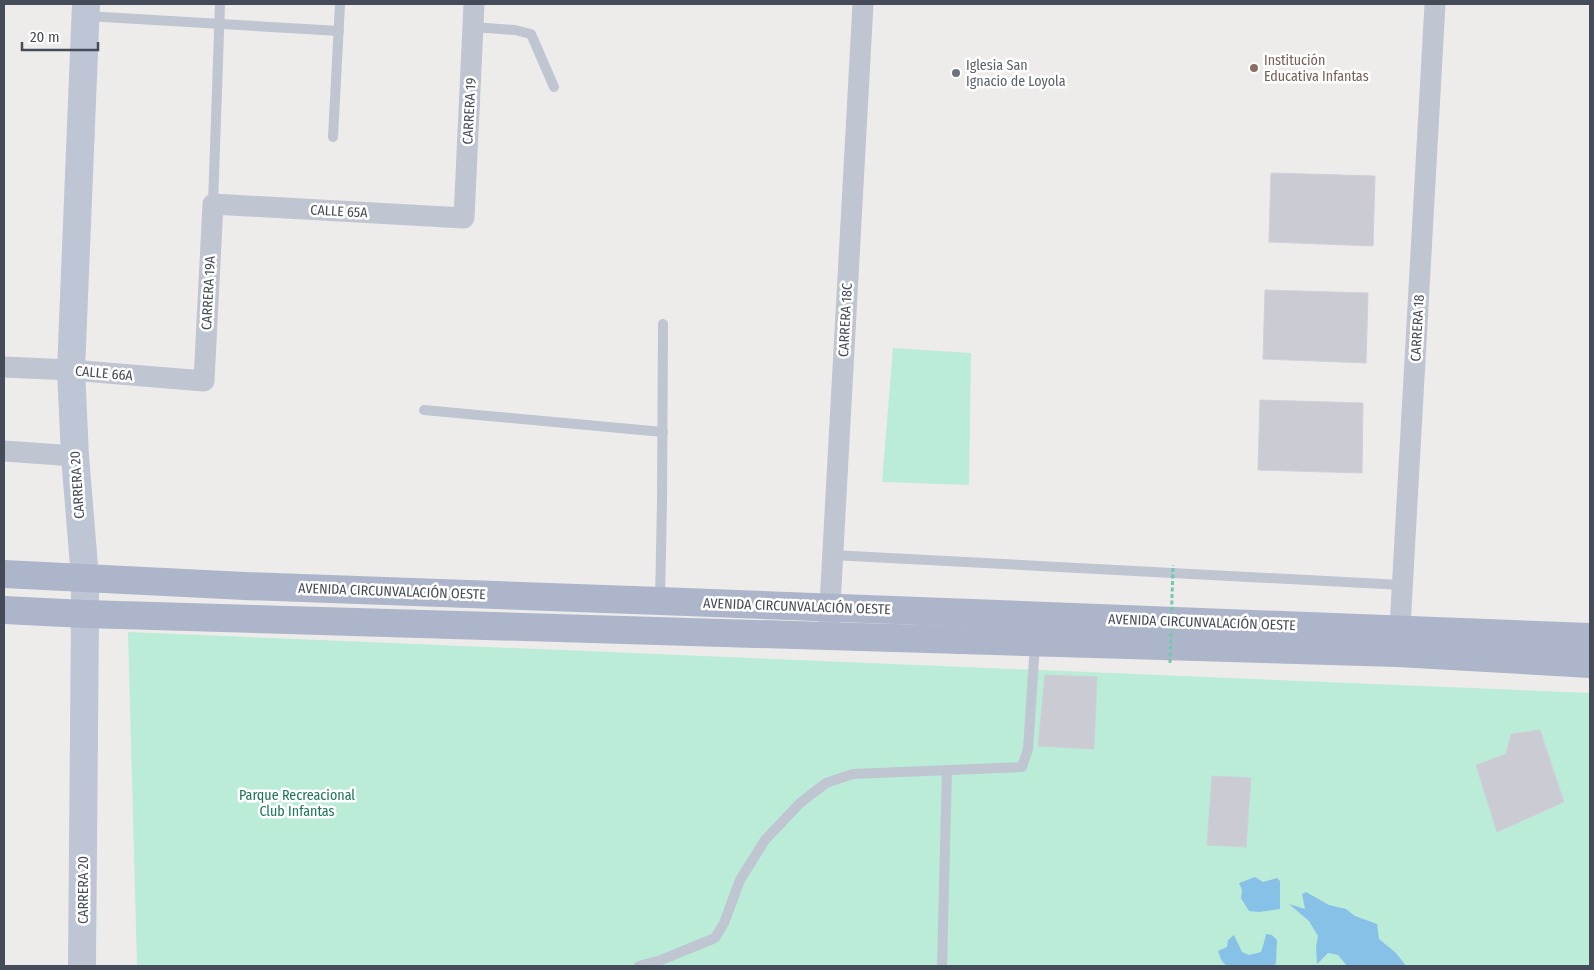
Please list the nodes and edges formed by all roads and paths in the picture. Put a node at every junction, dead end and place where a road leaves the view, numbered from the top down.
1 (220, 4) edge
2 (340, 4) edge
3 (474, 4) edge
4 (862, 4) edge
5 (1435, 4) edge
6 (85, 10) edge
7 (219, 25) junction
8 (473, 28) junction
9 (339, 31) junction
10 (554, 87) dead end
11 (333, 136) dead end
12 (213, 204) junction
13 (464, 218) joint
14 (663, 324) dead end
15 (4, 367) edge
16 (72, 370) junction
17 (204, 381) joint
18 (424, 410) dead end
19 (663, 432) junction
20 (4, 451) edge
21 (74, 456) junction
22 (832, 555) junction
23 (1174, 565) dead end
24 (4, 574) edge
25 (85, 578) junction
26 (1402, 585) junction
27 (660, 601) junction
28 (830, 607) junction
29 (4, 610) edge
30 (85, 614) junction
31 (828, 636) junction
32 (1590, 637) edge
33 (1399, 641) junction
34 (1035, 643) junction
35 (1170, 663) dead end
36 (1590, 664) edge
37 (946, 770) junction
38 (82, 966) edge
39 (639, 966) edge
40 (942, 966) edge

1 - 7 lane
2 - 9 lane
3 - 8 street, CARRERA 19
4 - 22 street, CARRERA 18C
5 - 26 street, CARRERA 18
6 - 7 lane
6 - 16 street, CARRERA 20
7 - 9 lane
7 - 12 lane
8 - 10 lane
8 - 13 street, CARRERA 19
9 - 11 lane
12 - 13 street, CALLE 65A
12 - 17 street, CARRERA 19A
14 - 19 lane
15 - 16 street, CALLE 66A
16 - 17 street, CALLE 66A
16 - 21 street, CARRERA 20
18 - 19 lane
19 - 27 lane
20 - 21 street
21 - 25 street, CARRERA 20
22 - 26 lane
22 - 28 street, CARRERA 18C
23 - 35 path, bridge
24 - 25 main road, AVENIDA CIRCUNVALACIÓN OESTE
25 - 27 main road, AVENIDA CIRCUNVALACIÓN OESTE
25 - 30 street, CARRERA 20
26 - 33 street, CARRERA 18
27 - 28 main road, AVENIDA CIRCUNVALACIÓN OESTE
28 - 31 street, CARRERA 18C
28 - 33 main road, AVENIDA CIRCUNVALACIÓN OESTE
29 - 30 main road, AVENIDA CIRCUNVALACIÓN OESTE
30 - 31 main road, AVENIDA CIRCUNVALACIÓN OESTE
30 - 38 street, CARRERA 20
31 - 34 main road, AVENIDA CIRCUNVALACIÓN OESTE
32 - 33 main road, AVENIDA CIRCUNVALACIÓN OESTE
33 - 34 main road, AVENIDA CIRCUNVALACIÓN OESTE
33 - 36 main road, AVENIDA CIRCUNVALACIÓN OESTE
34 - 37 lane
37 - 39 lane
37 - 40 lane

